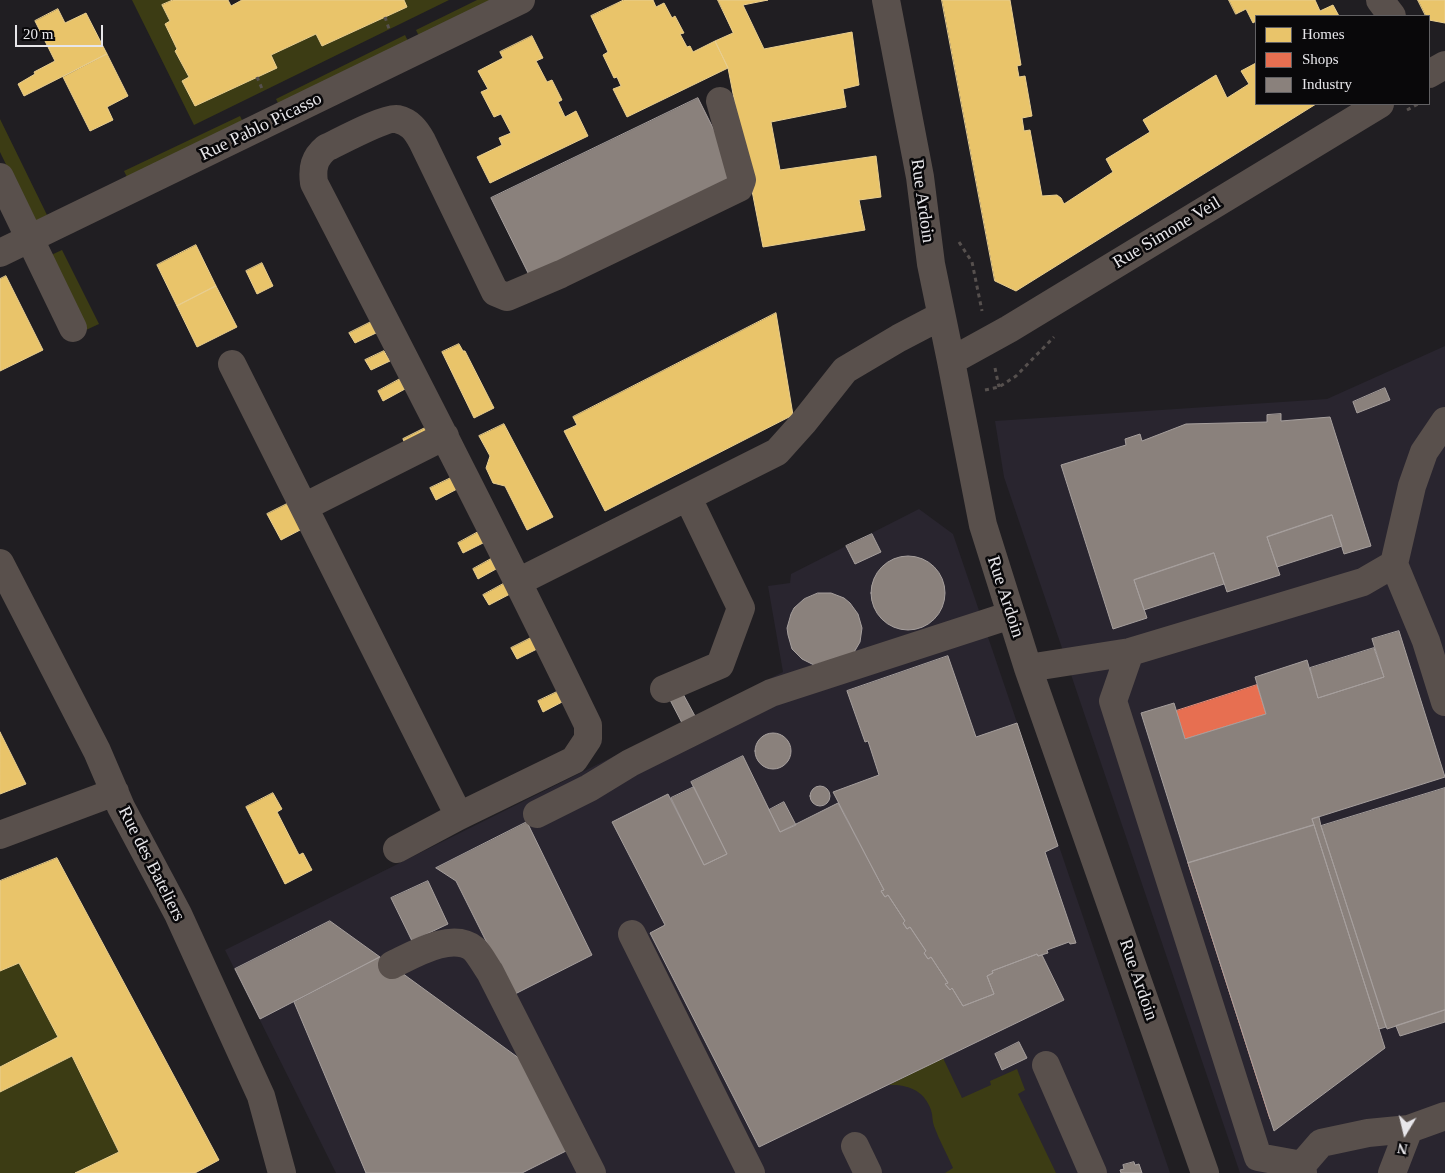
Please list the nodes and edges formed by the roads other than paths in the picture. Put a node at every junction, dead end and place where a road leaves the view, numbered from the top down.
1 (521, 0) edge
2 (886, 0) edge
3 (1380, 0) edge
4 (1391, 15) edge
5 (1445, 64) edge
6 (1430, 73) edge
7 (720, 101) dead end
8 (1378, 105) edge
9 (0, 177) edge
10 (30, 240) junction
11 (0, 253) edge
12 (941, 316) junction
13 (73, 328) dead end
14 (951, 361) junction
15 (232, 364) dead end
16 (1445, 421) edge
17 (445, 436) junction
18 (688, 498) junction
19 (304, 507) junction
20 (0, 563) edge
21 (1394, 564) junction
22 (518, 582) junction
23 (1011, 615) junction
24 (1130, 652) junction
25 (1028, 668) junction
26 (664, 688) dead end
27 (1445, 702) edge
28 (115, 792) junction
29 (537, 814) dead end
30 (459, 816) junction
31 (0, 836) edge
32 (397, 849) dead end
33 (632, 934) dead end
34 (392, 965) dead end
35 (1046, 1065) dead end
36 (1445, 1116) edge
37 (1409, 1129) junction
38 (855, 1146) dead end
39 (1303, 1169) edge
40 (282, 1173) edge
41 (592, 1173) edge
42 (751, 1173) edge
43 (868, 1173) edge
44 (1092, 1173) edge
45 (1205, 1173) edge
46 (1392, 1173) edge

1 - 10 street, Rue Pablo Picasso
2 - 12 street, Rue Ardoin
3 - 4 street
5 - 6 street
7 - 17 street
8 - 14 street, Rue Simone Veil
9 - 10 street
10 - 11 street, Rue Pablo Picasso
10 - 13 street
12 - 14 street, Rue Ardoin
12 - 18 street
14 - 23 street, Rue Ardoin
15 - 19 street
16 - 21 street
17 - 19 street
17 - 22 street
18 - 22 street
18 - 26 street
19 - 30 street
20 - 28 street, Rue des Bateliers
21 - 24 street
21 - 27 street
22 - 30 street
23 - 25 street, Rue Ardoin
23 - 29 street
24 - 25 street
24 - 39 street
25 - 45 street, Rue Ardoin
28 - 31 street
28 - 40 street, Rue des Bateliers
30 - 32 street
33 - 42 street
34 - 41 street
35 - 44 street
36 - 37 street
37 - 39 street
37 - 46 street
38 - 43 street

